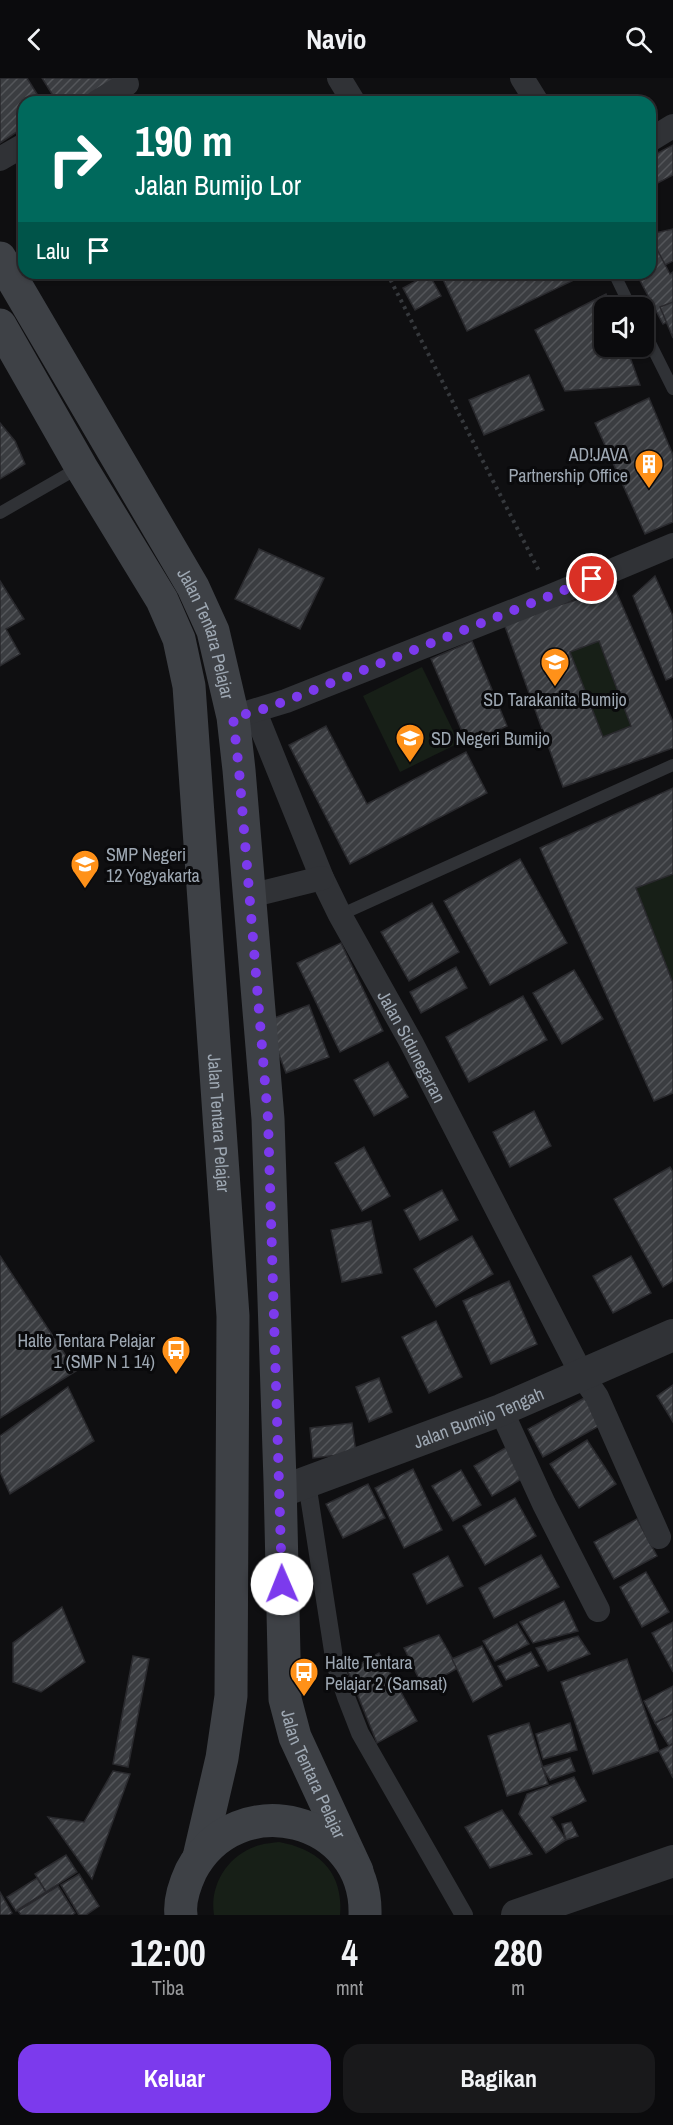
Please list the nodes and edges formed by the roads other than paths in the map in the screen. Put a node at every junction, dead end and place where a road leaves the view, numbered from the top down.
1 (124, 78) edge
2 (339, 78) edge
3 (522, 78) edge
4 (107, 96) edge
5 (350, 96) edge
6 (533, 96) edge
7 (673, 126) edge
8 (656, 136) edge
9 (18, 148) edge
10 (0, 159) edge
11 (0, 258) edge
12 (617, 279) edge
13 (626, 297) edge
14 (0, 325) edge
15 (654, 352) edge
16 (673, 389) edge
17 (81, 466) junction
18 (0, 513) edge
19 (673, 545) edge
20 (244, 715) junction
21 (673, 765) edge
22 (322, 878) junction
23 (249, 896) junction
24 (340, 915) junction
25 (673, 1335) edge
26 (582, 1375) junction
27 (501, 1410) junction
28 (293, 1488) junction
29 (659, 1537) dead end
30 (598, 1610) dead end
31 (199, 1857) junction
32 (673, 1861) edge
33 (357, 1871) junction
34 (181, 1915) edge
35 (365, 1915) edge
36 (464, 1915) edge
37 (517, 1915) edge

1 - 4 street
2 - 5 street
3 - 6 street
7 - 8 street
9 - 10 street
11 - 20 main road, Jalan Tentara Pelajar
12 - 13 lane
14 - 17 main road, Jalan Tentara Pelajar
15 - 16 lane
17 - 18 lane
17 - 31 main road, Jalan Tentara Pelajar
19 - 20 street
20 - 22 street, Jalan Sidunegaran
20 - 23 main road, Jalan Tentara Pelajar
21 - 24 lane
22 - 23 street
22 - 24 street, Jalan Sidunegaran
23 - 28 main road, Jalan Tentara Pelajar
24 - 26 street, Jalan Sidunegaran
25 - 26 street, Jalan Bumijo Tengah
26 - 27 street, Jalan Bumijo Tengah
26 - 29 street, Jalan Sidunegaran
27 - 28 street, Jalan Bumijo Tengah
27 - 30 street
28 - 33 main road, Jalan Tentara Pelajar
28 - 36 street
31 - 33 main road
31 - 34 main road
32 - 37 street
33 - 35 main road

